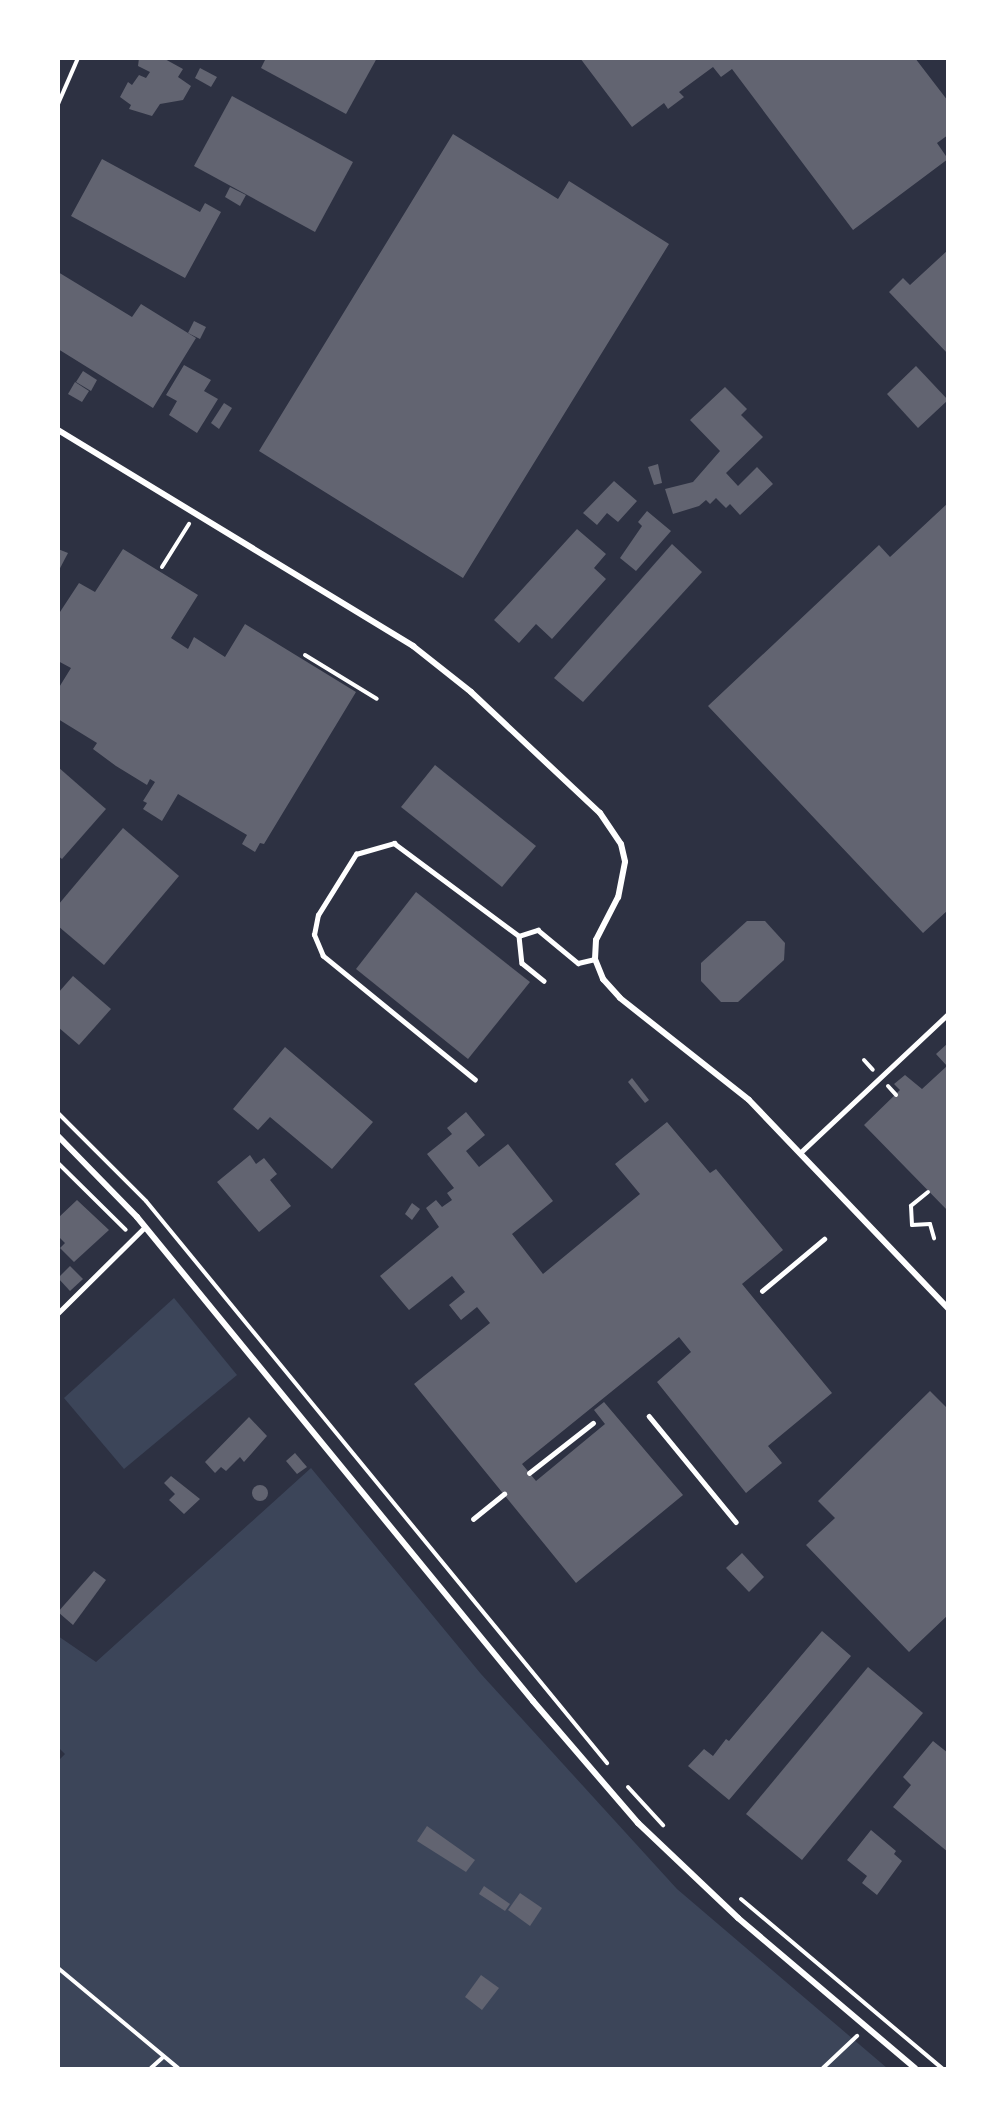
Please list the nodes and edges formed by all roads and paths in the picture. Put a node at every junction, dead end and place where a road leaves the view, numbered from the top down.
1 (78, 58) edge
2 (58, 104) edge
3 (58, 430) edge
4 (196, 513) junction
5 (162, 567) dead end
6 (305, 655) dead end
7 (377, 699) dead end
8 (519, 936) junction
9 (595, 959) junction
10 (544, 981) dead end
11 (948, 1014) edge
12 (475, 1080) dead end
13 (58, 1113) edge
14 (58, 1136) edge
15 (800, 1153) junction
16 (928, 1192) dead end
17 (911, 1206) junction
18 (904, 1212) dead end
19 (146, 1227) junction
20 (934, 1238) dead end
21 (824, 1239) dead end
22 (762, 1291) dead end
23 (948, 1308) edge
24 (58, 1313) edge
25 (649, 1416) dead end
26 (593, 1423) dead end
27 (530, 1473) dead end
28 (504, 1494) dead end
29 (473, 1519) dead end
30 (736, 1522) dead end
31 (611, 1768) dead end
32 (626, 1784) dead end
33 (668, 1830) dead end
34 (733, 1891) dead end
35 (58, 1968) edge
36 (865, 2028) junction
37 (162, 2058) junction
38 (151, 2068) edge
39 (178, 2068) edge
40 (823, 2068) edge
41 (915, 2068) edge
42 (942, 2068) edge

1 - 2 path
3 - 4 street
4 - 5 path
4 - 9 street
6 - 7 path
8 - 9 lane
8 - 10 lane
8 - 12 lane
9 - 15 street
11 - 15 lane
13 - 31 path
14 - 19 street
15 - 23 street
16 - 17 path
17 - 18 path
17 - 20 path
19 - 24 lane
19 - 36 street
21 - 22 lane
25 - 30 lane
26 - 27 lane
28 - 29 lane
32 - 33 path
34 - 42 path
35 - 37 path
36 - 40 path
36 - 41 street
37 - 38 path
37 - 39 path

